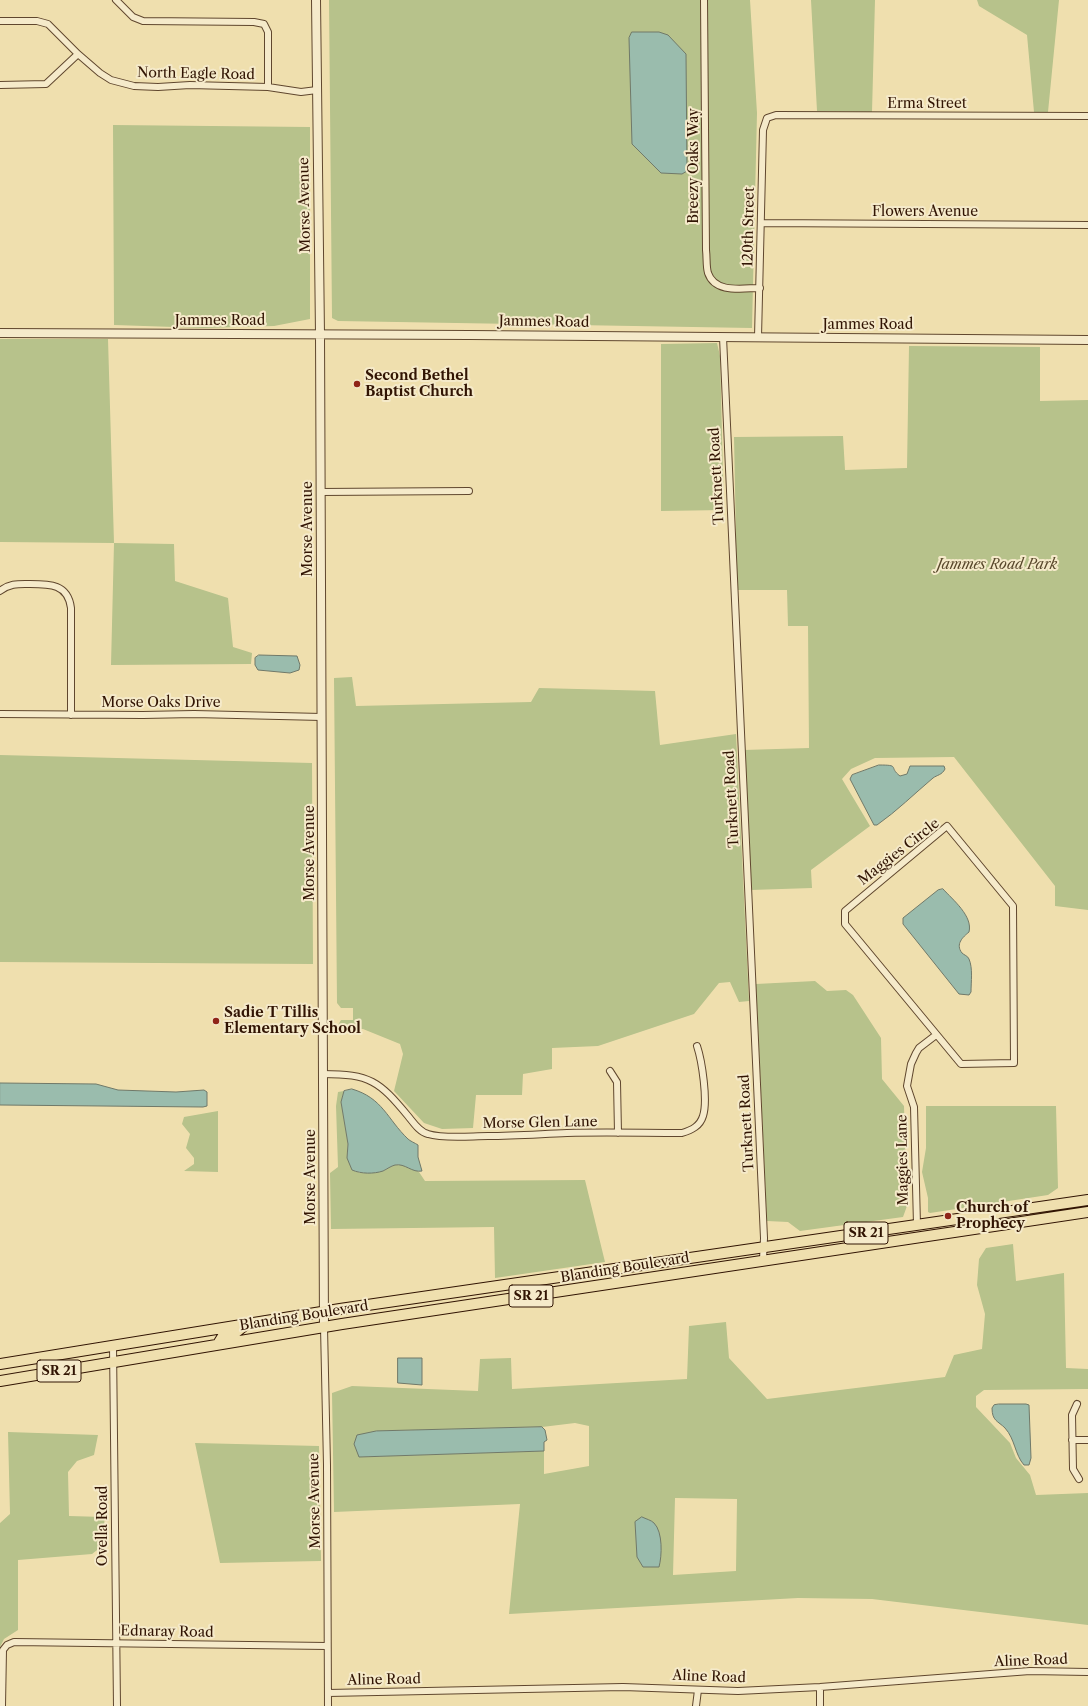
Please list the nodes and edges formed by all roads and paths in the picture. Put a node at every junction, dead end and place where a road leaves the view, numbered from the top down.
1 (116, 0) edge
2 (316, 0) edge
3 (704, 0) edge
4 (0, 21) edge
5 (78, 54) junction
6 (0, 85) edge
7 (268, 87) junction
8 (317, 90) junction
9 (1088, 116) edge
10 (767, 118) joint
11 (762, 222) junction
12 (1088, 225) edge
13 (760, 288) junction
14 (0, 333) edge
15 (320, 334) junction
16 (723, 337) junction
17 (758, 337) junction
18 (1088, 340) edge
19 (469, 491) dead end
20 (320, 492) junction
21 (0, 591) edge
22 (0, 714) edge
23 (70, 715) junction
24 (322, 716) junction
25 (936, 1035) junction
26 (697, 1046) dead end
27 (610, 1071) dead end
28 (323, 1074) junction
29 (618, 1133) junction
30 (1088, 1200) edge
31 (1055, 1206) junction
32 (1088, 1212) edge
33 (1057, 1217) junction
34 (945, 1222) junction
35 (917, 1225) junction
36 (913, 1239) junction
37 (884, 1243) junction
38 (764, 1248) junction
39 (763, 1260) junction
40 (616, 1268) junction
41 (618, 1283) junction
42 (470, 1290) junction
43 (472, 1305) junction
44 (324, 1312) junction
45 (246, 1324) junction
46 (324, 1327) junction
47 (218, 1344) junction
48 (113, 1346) junction
49 (114, 1362) junction
50 (0, 1364) edge
51 (0, 1381) edge
52 (1077, 1404) dead end
53 (1072, 1440) junction
54 (1088, 1440) edge
55 (1079, 1479) dead end
56 (116, 1643) junction
57 (327, 1646) junction
58 (1088, 1672) edge
59 (820, 1688) junction
60 (698, 1690) junction
61 (328, 1693) junction
62 (2, 1706) edge
63 (117, 1706) edge
64 (328, 1706) edge
65 (696, 1706) edge
66 (820, 1706) edge

1 - 7 street
2 - 8 street, Morse Avenue
3 - 13 street, Breezy Oaks Way
4 - 5 street, North Eagle Road
5 - 6 street
5 - 7 street, North Eagle Road
7 - 8 street, North Eagle Road
8 - 15 street, Morse Avenue
9 - 10 street, Erma Street
10 - 11 street, 120th Street
11 - 12 street, Flowers Avenue
11 - 13 street, 120th Street
13 - 17 street, 120th Street
14 - 15 street, Jammes Road
15 - 16 street, Jammes Road
15 - 20 street, Morse Avenue
16 - 17 street, Jammes Road
16 - 38 street, Turknett Road
17 - 18 street, Jammes Road
19 - 20 street
20 - 24 street, Morse Avenue
21 - 23 street
22 - 23 street, Morse Oaks Drive
23 - 24 street, Morse Oaks Drive
24 - 28 street, Morse Avenue
25 - 25 street, Maggies Circle
25 - 35 street, Maggies Lane
26 - 29 street, Morse Glen Lane
27 - 29 street
28 - 29 street, Morse Glen Lane
28 - 44 street, Morse Avenue
30 - 31 main road, Blanding Boulevard / SR 21
31 - 33 street
31 - 34 main road, Blanding Boulevard / SR 21
32 - 33 main road, Blanding Boulevard / SR 21
33 - 36 main road, Blanding Boulevard / SR 21
34 - 35 main road, Blanding Boulevard / SR 21
34 - 36 main road
35 - 37 main road
35 - 38 main road, Blanding Boulevard / SR 21
36 - 37 main road, Blanding Boulevard / SR 21
37 - 39 main road, Blanding Boulevard / SR 21
38 - 39 street, Turknett Road
38 - 40 main road, Blanding Boulevard / SR 21
39 - 41 main road, Blanding Boulevard / SR 21
40 - 41 main road
40 - 42 main road, Blanding Boulevard / SR 21
41 - 43 main road, Blanding Boulevard / SR 21
42 - 43 main road
42 - 44 main road, Blanding Boulevard / SR 21
43 - 46 main road, Blanding Boulevard / SR 21
44 - 45 main road, Blanding Boulevard / SR 21
44 - 46 street, Morse Avenue
45 - 47 main road
45 - 48 main road, Blanding Boulevard / SR 21
46 - 47 main road, Blanding Boulevard / SR 21
46 - 57 street, Morse Avenue
47 - 49 main road, Blanding Boulevard / SR 21
48 - 49 street, Ovella Road
48 - 50 main road, Blanding Boulevard / SR 21
49 - 51 main road, Blanding Boulevard / SR 21
49 - 56 street, Ovella Road
52 - 53 street
53 - 54 street
53 - 55 street
56 - 57 street, Ednaray Road
56 - 62 street, Ednaray Road
56 - 63 street, Ovella Road
57 - 61 street, Morse Avenue
58 - 59 street, Aline Road
59 - 60 street, Aline Road
59 - 66 street
60 - 61 street, Aline Road
60 - 65 street
61 - 64 street, Morse Avenue

